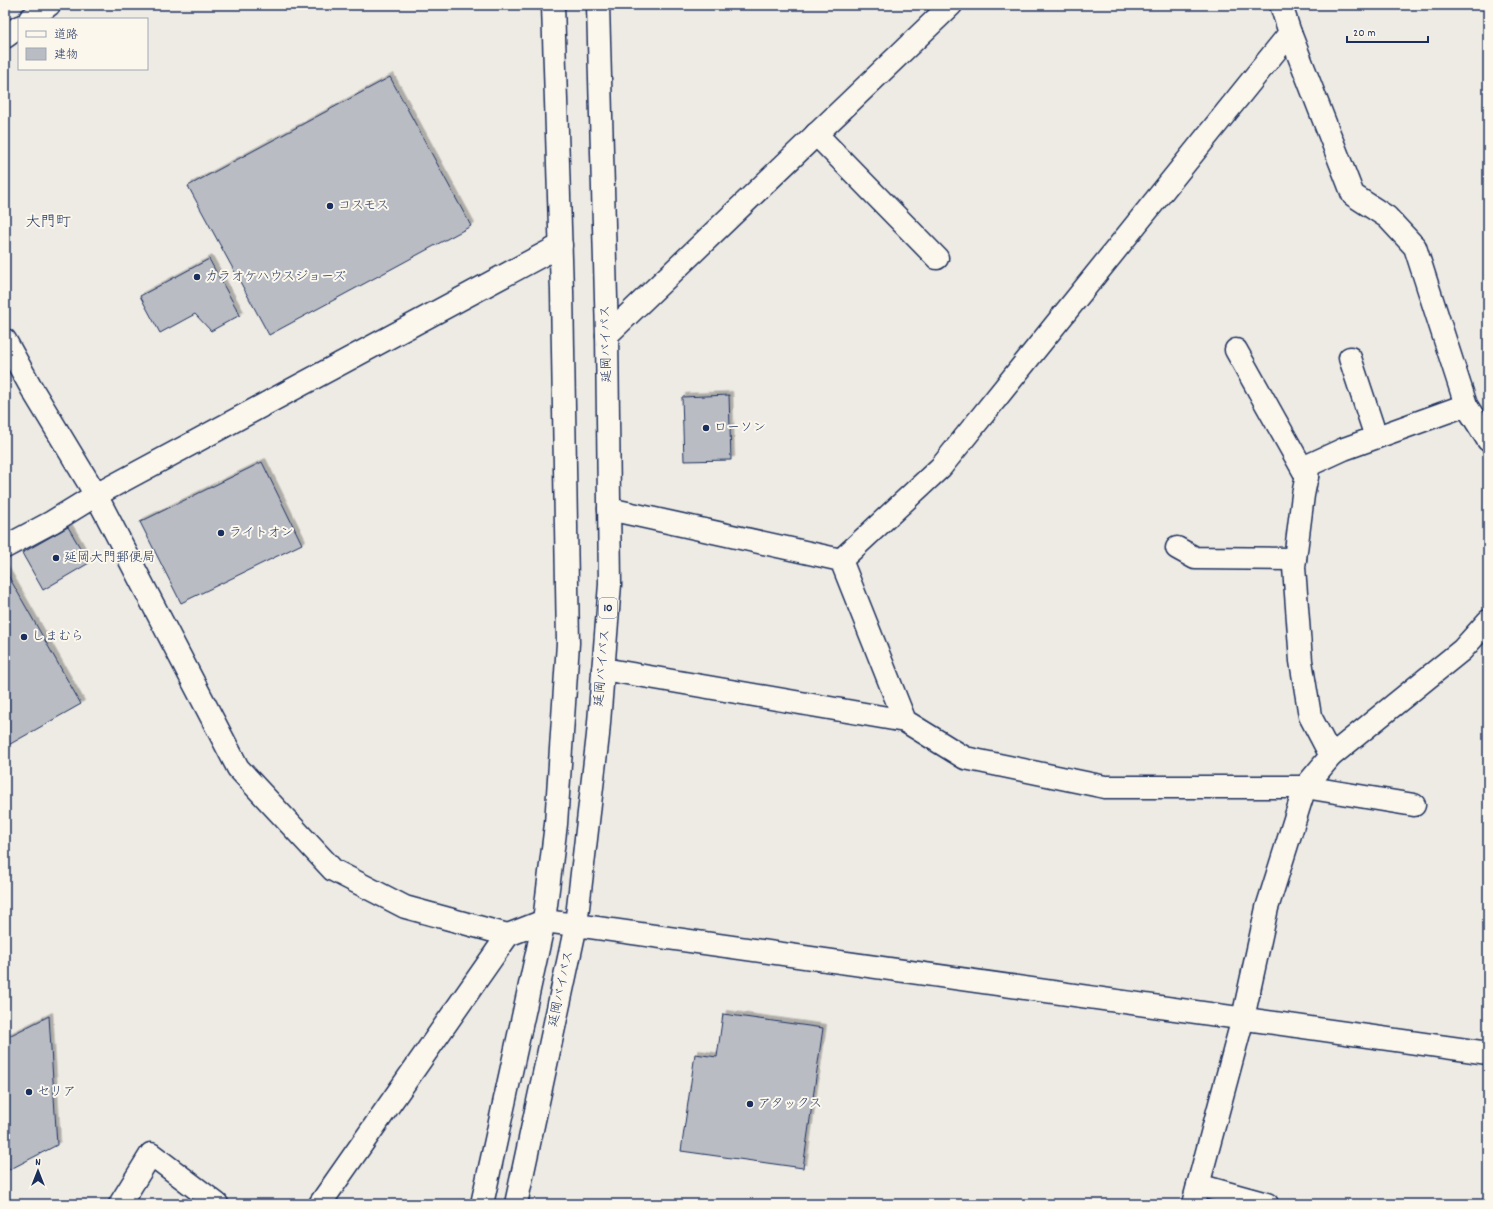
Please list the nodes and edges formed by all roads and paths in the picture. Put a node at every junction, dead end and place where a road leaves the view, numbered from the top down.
1 (49, 5) edge
2 (553, 5) edge
3 (598, 5) edge
4 (951, 5) edge
5 (1281, 5) edge
6 (31, 18) edge
7 (18, 28) edge
8 (1290, 33) junction
9 (5, 37) edge
10 (816, 134) junction
11 (561, 245) junction
12 (937, 258) dead end
13 (607, 335) junction
14 (5, 340) edge
15 (1236, 350) dead end
16 (1350, 358) dead end
17 (1466, 405) junction
18 (1376, 437) junction
19 (1488, 440) edge
20 (1307, 477) junction
21 (96, 496) junction
22 (609, 509) junction
23 (5, 547) edge
24 (1177, 548) dead end
25 (1295, 559) junction
26 (841, 560) junction
27 (1488, 620) edge
28 (603, 669) junction
29 (905, 721) junction
30 (1331, 756) junction
31 (1305, 787) junction
32 (1414, 805) dead end
33 (544, 921) junction
34 (576, 925) junction
35 (508, 935) junction
36 (1243, 1018) junction
37 (1488, 1053) edge
38 (1196, 1194) edge
39 (120, 1204) edge
40 (216, 1204) edge
41 (320, 1204) edge
42 (482, 1204) edge
43 (516, 1204) edge
44 (1267, 1204) edge

1 - 6 main road
2 - 11 main road
3 - 13 main road, 延岡バイパス / 10
4 - 10 main road
5 - 8 main road
7 - 9 main road
8 - 17 main road
8 - 26 main road
10 - 12 main road
10 - 13 main road
11 - 21 main road
11 - 33 main road
13 - 22 main road, 延岡バイパス / 10
14 - 21 main road
15 - 20 main road
16 - 18 main road
17 - 18 main road
17 - 19 main road
18 - 20 main road
20 - 25 main road
21 - 23 main road
21 - 35 main road
22 - 26 main road
22 - 28 main road, 延岡バイパス / 10
24 - 25 main road
25 - 30 main road
26 - 29 main road
27 - 30 main road
28 - 29 main road
28 - 34 main road, 延岡バイパス / 10
29 - 31 main road
30 - 31 main road
31 - 32 main road
31 - 36 main road
33 - 34 main road
33 - 35 main road
33 - 42 main road
34 - 36 main road
34 - 43 main road, 延岡バイパス / 10
35 - 41 main road
36 - 37 main road
36 - 38 main road
38 - 44 main road
39 - 40 main road

